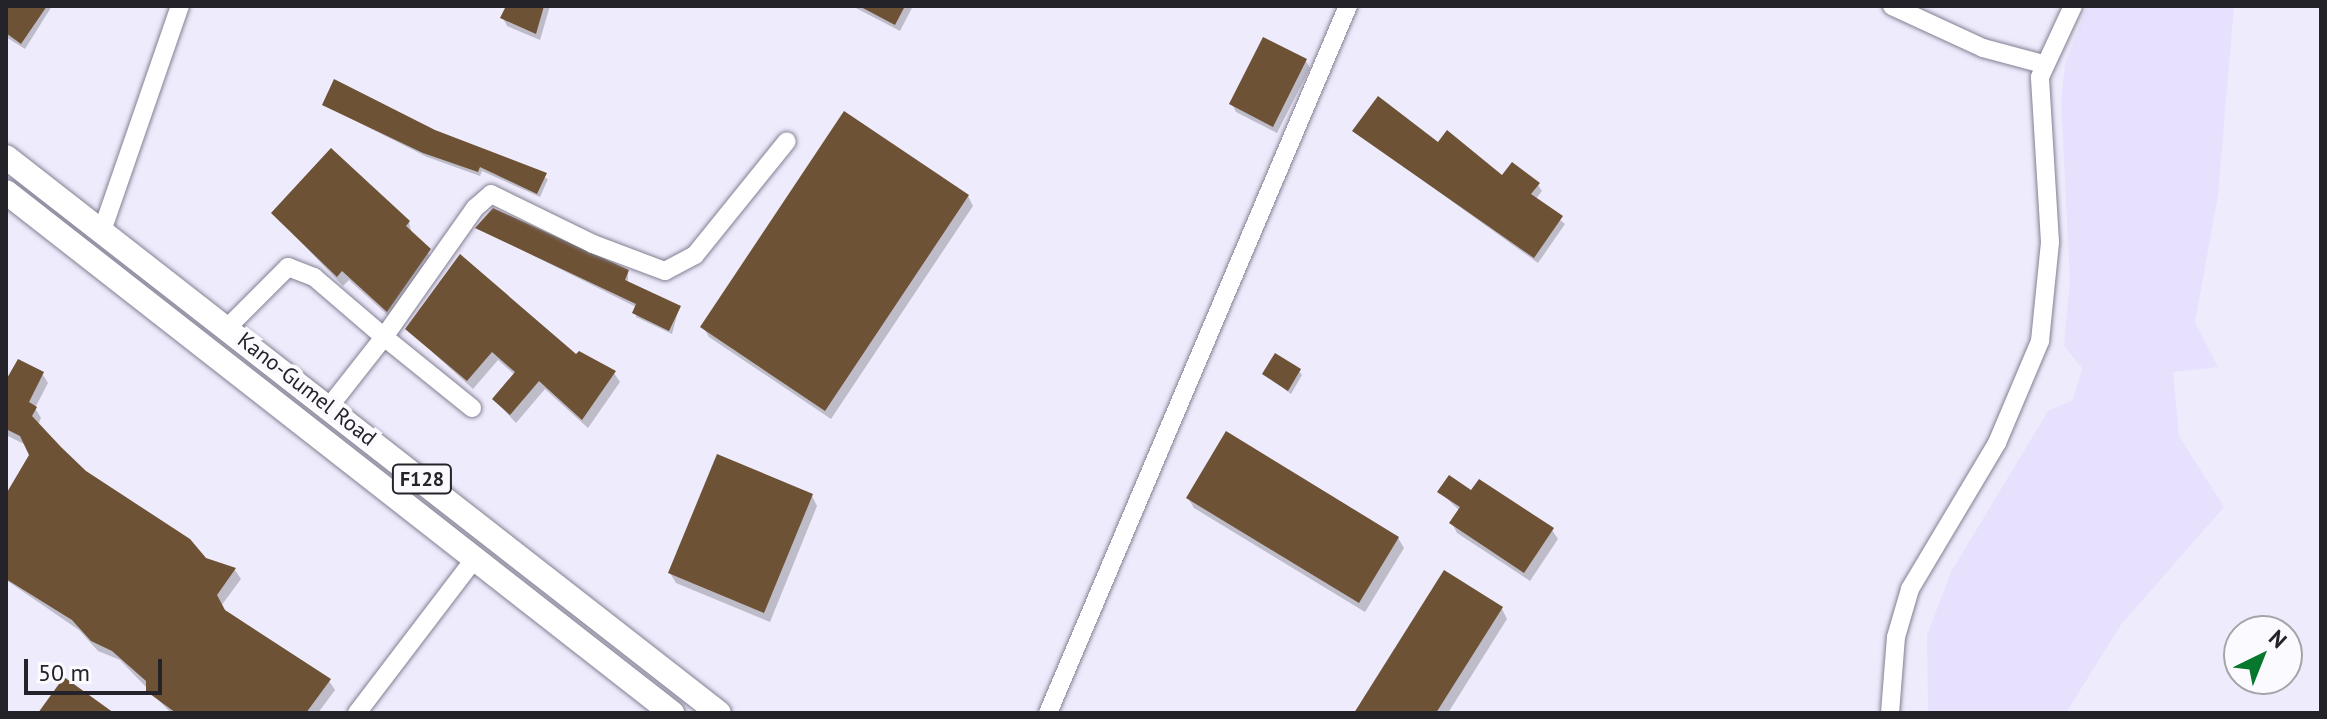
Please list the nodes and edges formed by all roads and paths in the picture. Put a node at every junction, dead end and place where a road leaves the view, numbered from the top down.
1 (180, 6) edge
2 (1348, 6) edge
3 (1892, 6) edge
4 (2073, 6) edge
5 (2043, 64) junction
6 (787, 141) dead end
7 (6, 157) edge
8 (6, 192) edge
9 (102, 231) junction
10 (228, 327) junction
11 (384, 337) junction
12 (269, 362) junction
13 (254, 382) junction
14 (329, 407) junction
15 (472, 408) dead end
16 (475, 558) junction
17 (357, 713) edge
18 (672, 713) edge
19 (719, 713) edge
20 (1048, 713) edge
21 (1890, 713) edge

1 - 9 street
2 - 20 street
3 - 5 street
4 - 5 street
5 - 21 street
6 - 11 street
7 - 9 main road, Kano-Gumel Road / F128
8 - 13 main road, Kano-Gumel Road / F128
9 - 10 main road, Kano-Gumel Road / F128
10 - 11 street
10 - 12 main road, Kano-Gumel Road / F128
11 - 14 street
11 - 15 street
12 - 13 main road
12 - 14 main road, Kano-Gumel Road / F128
13 - 16 main road, Kano-Gumel Road / F128
14 - 19 main road, Kano-Gumel Road / F128
16 - 17 street
16 - 18 main road, Kano-Gumel Road / F128

